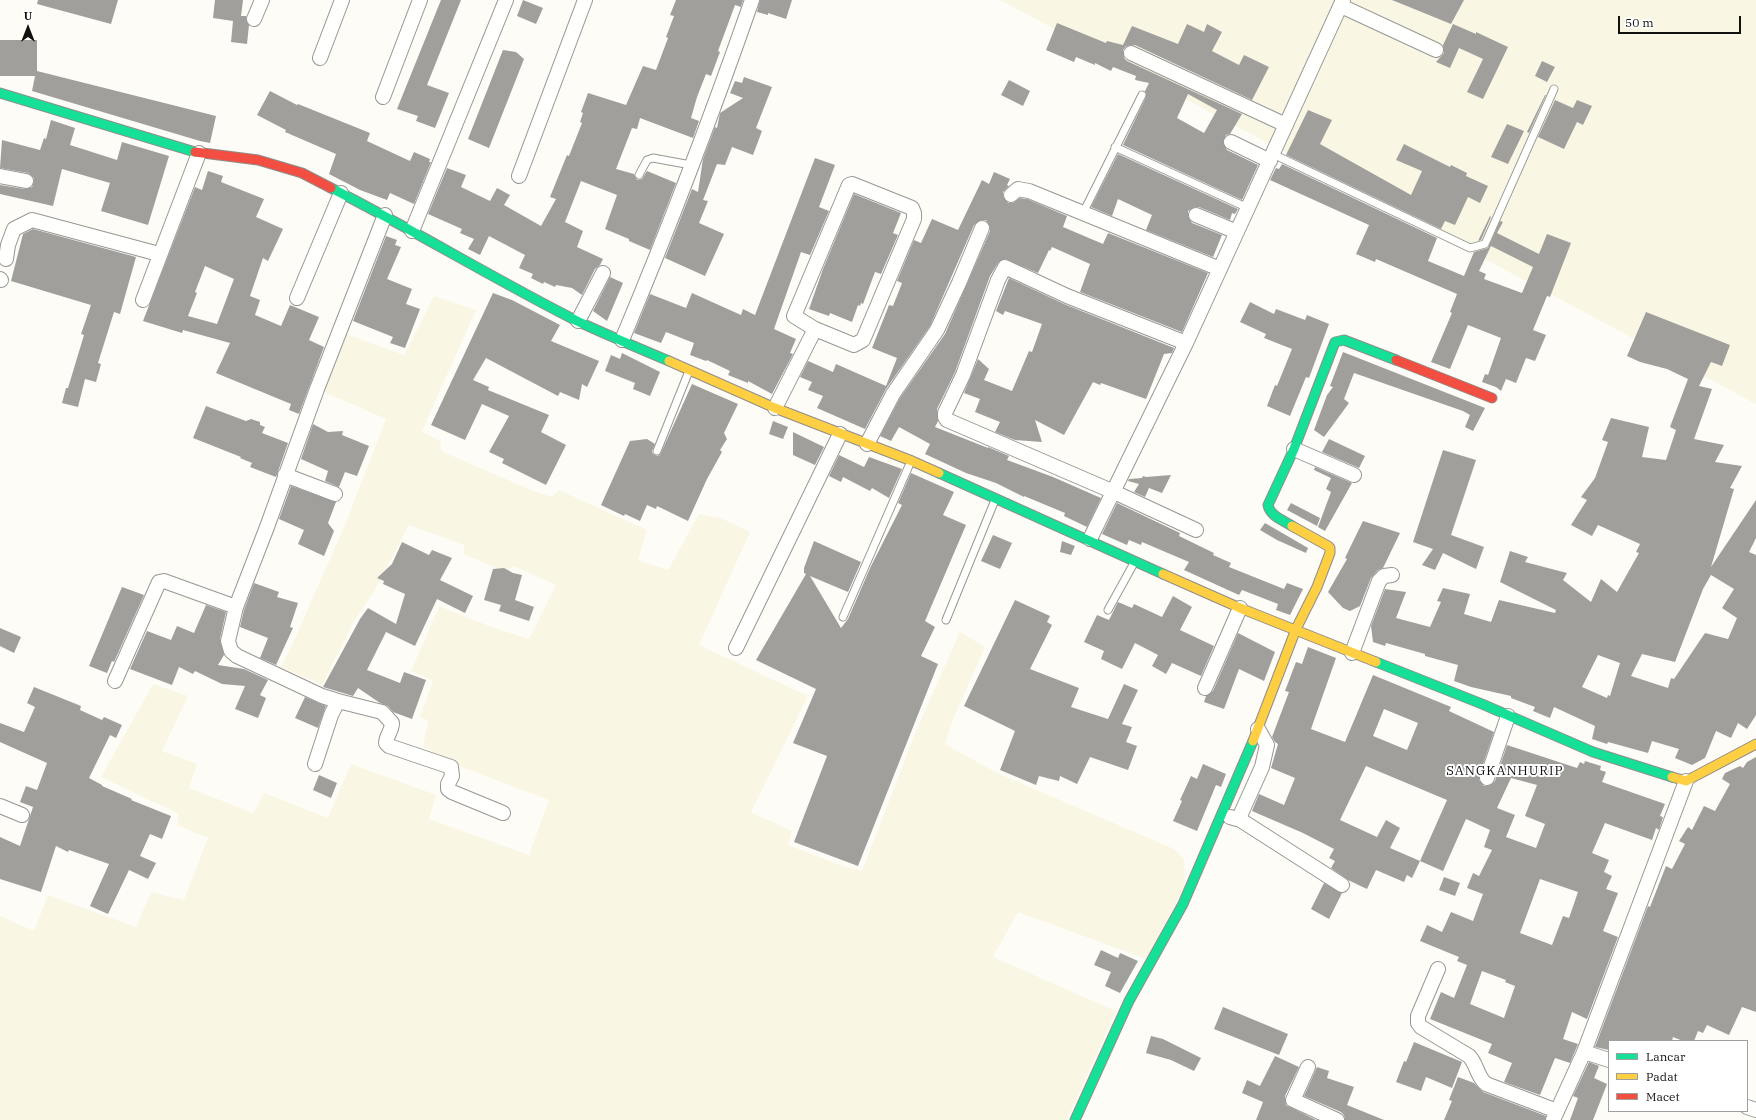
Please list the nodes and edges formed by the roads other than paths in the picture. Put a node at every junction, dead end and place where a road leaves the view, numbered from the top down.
1 (262, 0) edge
2 (342, 0) edge
3 (420, 0) edge
4 (506, 0) edge
5 (585, 0) edge
6 (752, 0) edge
7 (1342, 3) edge
8 (254, 19) dead end
9 (1436, 50) dead end
10 (1130, 53) dead end
11 (320, 58) dead end
12 (1554, 89) dead end
13 (0, 93) edge
14 (1142, 95) dead end
15 (383, 97) dead end
16 (1286, 125) junction
17 (1231, 142) dead end
18 (1115, 148) junction
19 (199, 153) junction
20 (1272, 157) junction
21 (691, 165) junction
22 (639, 175) dead end
23 (0, 176) edge
24 (519, 176) dead end
25 (26, 181) dead end
26 (341, 193) junction
27 (1011, 196) dead end
28 (1248, 208) junction
29 (1083, 214) junction
30 (385, 215) junction
31 (1196, 215) dead end
32 (982, 228) dead end
33 (412, 231) junction
34 (1237, 232) junction
35 (159, 254) junction
36 (6, 259) dead end
37 (1220, 269) junction
38 (603, 273) dead end
39 (297, 298) dead end
40 (143, 300) dead end
41 (578, 321) junction
42 (814, 331) junction
43 (622, 340) junction
44 (1186, 343) junction
45 (689, 370) junction
46 (1492, 398) dead end
47 (775, 408) junction
48 (840, 434) junction
49 (867, 444) junction
50 (1294, 449) junction
51 (658, 451) dead end
52 (912, 461) junction
53 (285, 475) junction
54 (1354, 475) dead end
55 (335, 494) dead end
56 (1111, 496) junction
57 (996, 498) junction
58 (1196, 530) dead end
59 (1090, 540) junction
60 (1135, 561) junction
61 (1392, 575) dead end
62 (236, 607) junction
63 (1240, 608) junction
64 (1108, 610) dead end
65 (844, 617) dead end
66 (946, 620) dead end
67 (1296, 629) junction
68 (736, 648) dead end
69 (1352, 653) junction
70 (115, 682) dead end
71 (1205, 688) dead end
72 (338, 701) junction
73 (1508, 716) junction
74 (1262, 735) junction
75 (1756, 744) edge
76 (315, 764) dead end
77 (1487, 778) dead end
78 (1686, 781) junction
79 (1243, 786) junction
80 (0, 806) edge
81 (503, 813) dead end
82 (22, 815) dead end
83 (1230, 816) junction
84 (1342, 885) dead end
85 (1438, 969) dead end
86 (1584, 1052) junction
87 (1608, 1060) edge
88 (1308, 1067) dead end
89 (1555, 1116) edge
90 (1075, 1120) edge
91 (1337, 1120) edge

1 - 8 street
2 - 11 street
3 - 15 street
4 - 33 street
5 - 24 street
6 - 21 street
7 - 9 street
7 - 16 street
10 - 16 street
12 - 20 lane
13 - 19 street
14 - 18 lane
16 - 20 street
17 - 20 street
18 - 28 lane
18 - 29 lane
19 - 26 street
19 - 35 street
20 - 28 street
21 - 22 lane
21 - 43 street
23 - 25 street
26 - 30 street
26 - 39 street
27 - 29 street
28 - 34 street
29 - 37 street
30 - 33 street
30 - 53 street
31 - 34 street
32 - 49 street
33 - 41 street
34 - 37 street
35 - 36 street
35 - 40 street
37 - 44 street
38 - 41 street
41 - 43 street
42 - 42 street
42 - 47 street
43 - 45 street
44 - 56 street
44 - 56 street
45 - 47 street
45 - 51 lane
46 - 50 street
47 - 48 street
48 - 49 street
48 - 68 street
49 - 52 street
50 - 54 street
50 - 67 street
52 - 57 street
52 - 65 lane
53 - 55 street
53 - 62 street
56 - 58 street
56 - 59 street
57 - 59 street
57 - 66 lane
59 - 60 street
60 - 63 street
60 - 64 lane
61 - 69 street
62 - 70 street
62 - 72 street
63 - 67 street
63 - 71 street
67 - 69 street
67 - 74 street
69 - 73 street
72 - 76 street
72 - 81 street
73 - 77 street
73 - 78 street
74 - 79 street
74 - 79 street
75 - 78 street
78 - 86 street
79 - 83 street
80 - 82 street
83 - 84 street
83 - 90 street
85 - 89 street
86 - 87 street
86 - 89 street
88 - 91 street

